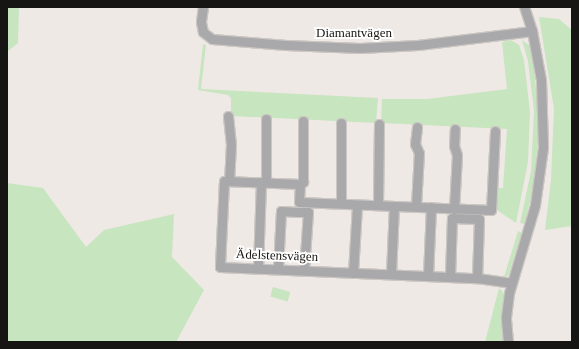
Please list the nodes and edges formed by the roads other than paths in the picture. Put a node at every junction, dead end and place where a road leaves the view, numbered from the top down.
1 (203, 7) edge
2 (524, 7) edge
3 (532, 31) junction
4 (228, 116) dead end
5 (266, 119) dead end
6 (303, 121) dead end
7 (341, 123) dead end
8 (379, 124) dead end
9 (417, 127) dead end
10 (455, 129) dead end
11 (495, 131) dead end
12 (229, 181) junction
13 (264, 182) junction
14 (300, 184) junction
15 (298, 202) junction
16 (341, 203) junction
17 (357, 205) junction
18 (378, 205) junction
19 (394, 206) junction
20 (416, 206) junction
21 (431, 207) junction
22 (454, 209) junction
23 (465, 209) junction
24 (298, 212) junction
25 (465, 219) junction
26 (258, 268) junction
27 (278, 268) junction
28 (304, 270) junction
29 (353, 273) junction
30 (391, 274) junction
31 (428, 276) junction
32 (450, 277) junction
33 (477, 278) junction
34 (511, 283) junction
35 (508, 342) edge

1 - 3 street, Diamantvägen
2 - 3 street
3 - 34 street
4 - 12 street
5 - 13 street
6 - 14 street
7 - 16 street
8 - 18 street
9 - 20 street
10 - 22 street
11 - 23 street
12 - 13 street
12 - 26 street, Ädelstensvägen
13 - 14 street
13 - 26 street
14 - 15 street
15 - 16 street
15 - 24 street
16 - 17 street
17 - 18 street
17 - 29 street
18 - 19 street
19 - 20 street
19 - 30 street
20 - 21 street
21 - 22 street
21 - 31 street
22 - 23 street
23 - 25 street
24 - 27 street
24 - 28 street
25 - 32 street
25 - 33 street
26 - 27 street, Ädelstensvägen
27 - 28 street, Ädelstensvägen
28 - 29 street, Ädelstensvägen
29 - 30 street, Ädelstensvägen
30 - 31 street, Ädelstensvägen
31 - 32 street, Ädelstensvägen
32 - 33 street, Ädelstensvägen
33 - 34 street, Ädelstensvägen
34 - 35 street

